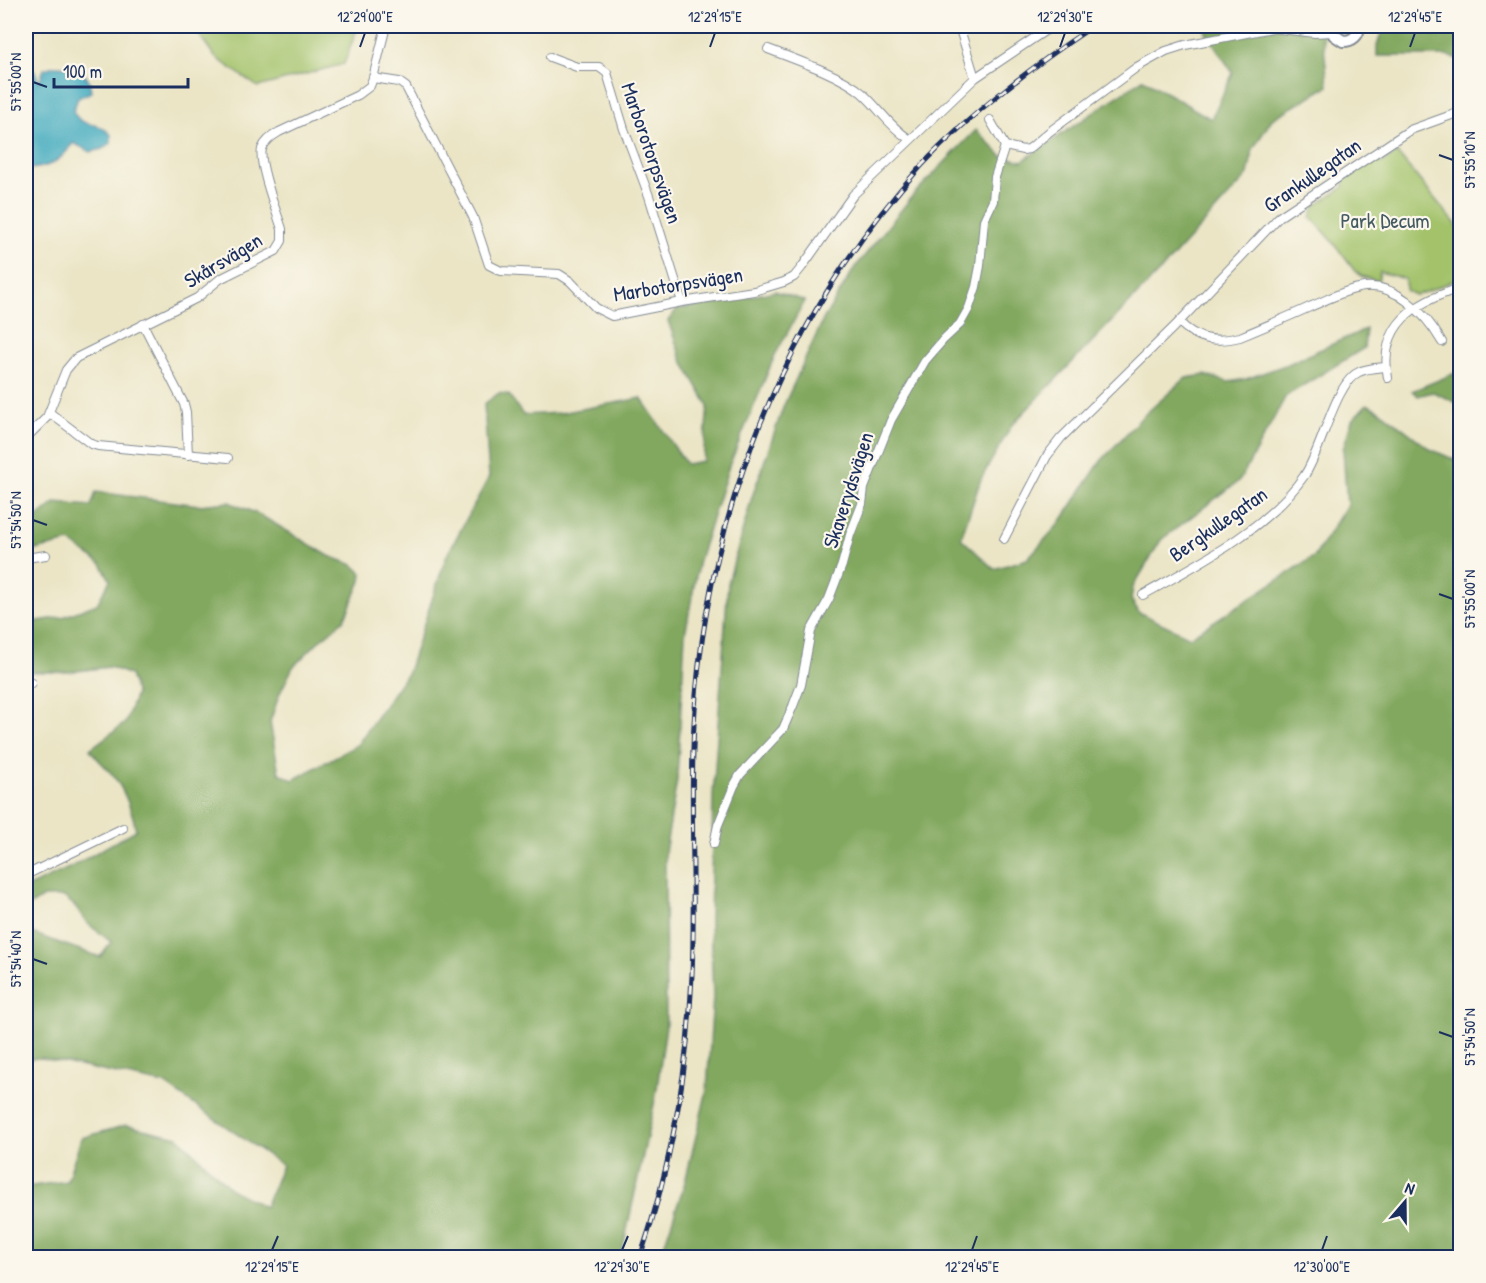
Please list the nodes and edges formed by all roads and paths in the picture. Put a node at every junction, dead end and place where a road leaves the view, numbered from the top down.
1 (386, 26) edge
2 (959, 26) edge
3 (1052, 26) edge
4 (1359, 26) edge
5 (1331, 29) edge
6 (768, 49) dead end
7 (550, 57) dead end
8 (373, 78) junction
9 (975, 78) junction
10 (1461, 112) edge
11 (990, 120) dead end
12 (909, 139) junction
13 (1005, 146) junction
14 (1461, 288) edge
15 (682, 302) junction
16 (1415, 308) junction
17 (1179, 322) junction
18 (143, 324) junction
19 (1442, 342) dead end
20 (1386, 367) junction
21 (1388, 378) dead end
22 (50, 413) junction
23 (26, 438) edge
24 (188, 455) junction
25 (228, 458) dead end
26 (1005, 539) dead end
27 (46, 555) dead end
28 (26, 558) edge
29 (1143, 595) dead end
30 (123, 828) dead end
31 (714, 844) dead end
32 (26, 875) edge

1 - 8 street
2 - 9 street
3 - 9 street, Marbotorpsvägen
4 - 5 street
5 - 13 street
6 - 12 street
7 - 15 street, Marborotorpsvägen
8 - 15 street, Marbotorpsvägen
8 - 18 street, Skårsvägen
9 - 12 street, Marbotorpsvägen
10 - 17 street, Grankullegatan
11 - 13 street
12 - 15 street, Marbotorpsvägen
13 - 31 street, Skaverydsvägen
14 - 16 street
16 - 17 street
16 - 19 street
16 - 20 street
17 - 26 street, Grankullegatan
18 - 22 street, Skårsvägen
18 - 24 street
20 - 21 street
20 - 29 street, Bergkullegatan
22 - 23 street, Skårsvägen
22 - 24 street
24 - 25 street
27 - 28 street
30 - 32 street

